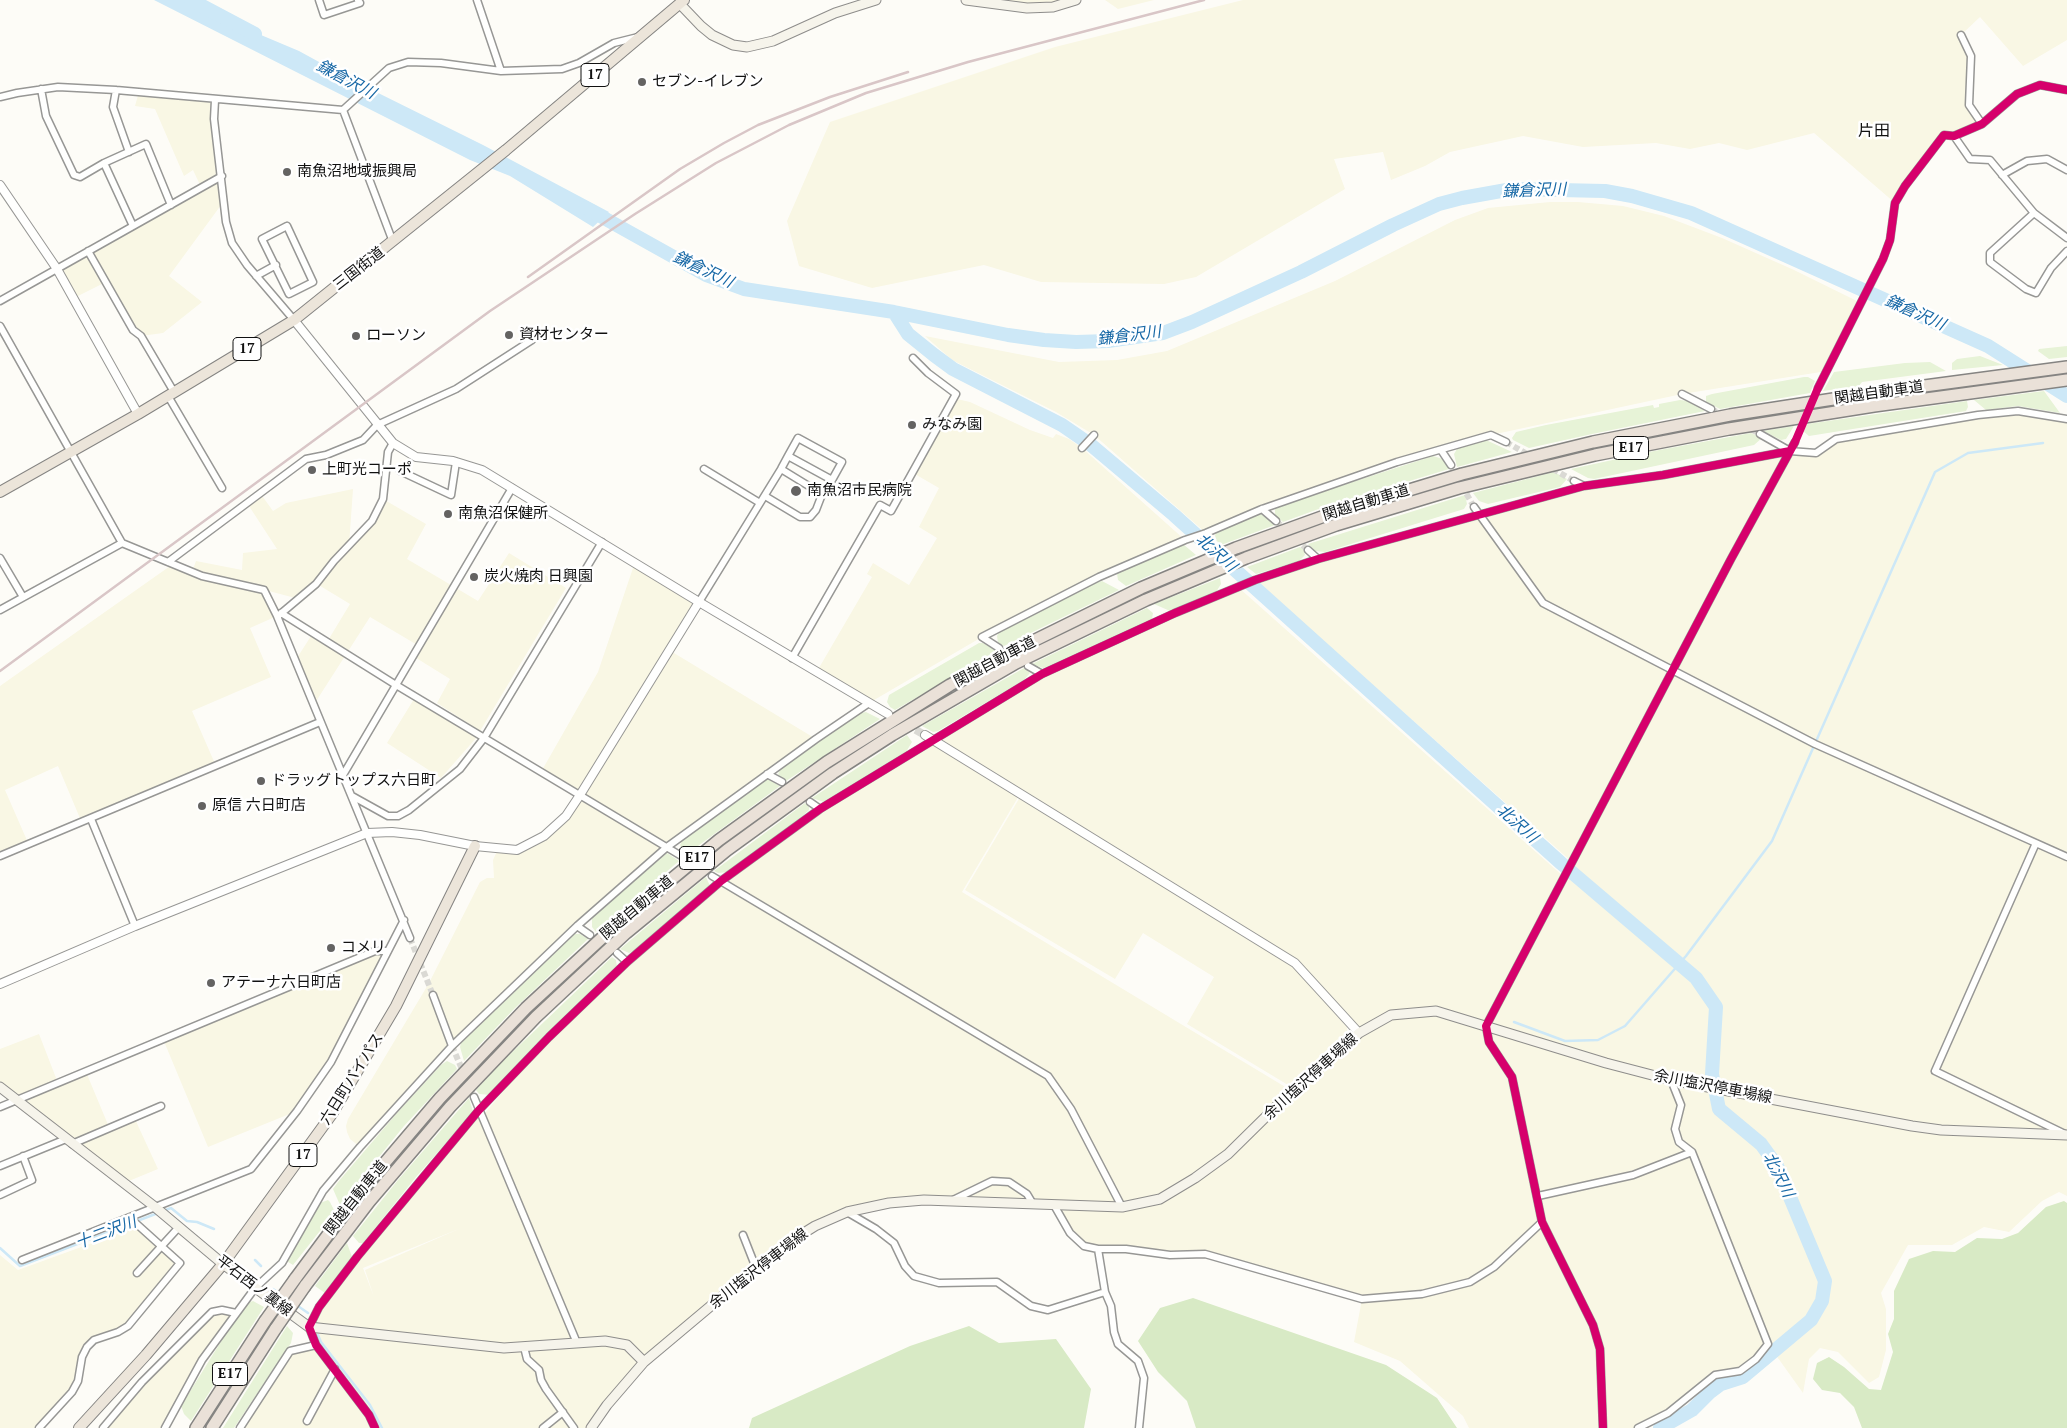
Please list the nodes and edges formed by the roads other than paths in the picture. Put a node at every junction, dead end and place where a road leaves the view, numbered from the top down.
1 (319, 0) edge
2 (358, 0) edge
3 (477, 0) edge
4 (876, 0) edge
5 (966, 0) edge
6 (1076, 0) edge
7 (682, 2) edge
8 (1961, 35) dead end
9 (642, 36) junction
10 (501, 71) junction
11 (42, 89) junction
12 (116, 90) junction
13 (2067, 90) edge
14 (0, 98) edge
15 (215, 100) junction
16 (343, 110) junction
17 (1982, 124) junction
18 (1954, 136) junction
19 (129, 152) junction
20 (104, 163) junction
21 (2067, 170) edge
22 (2002, 175) junction
23 (222, 176) junction
24 (0, 185) edge
25 (171, 205) junction
26 (2034, 213) junction
27 (133, 226) junction
28 (2067, 238) edge
29 (393, 242) junction
30 (2067, 251) edge
31 (88, 252) junction
32 (276, 265) junction
33 (57, 269) junction
34 (256, 276) junction
35 (0, 300) edge
36 (294, 320) junction
37 (0, 326) edge
38 (532, 340) dead end
39 (914, 358) dead end
40 (2067, 367) edge
41 (2067, 380) edge
42 (1818, 388) tunnel mouth
43 (171, 394) junction
44 (1682, 394) dead end
45 (1711, 409) tunnel mouth
46 (138, 414) junction
47 (2067, 419) edge
48 (377, 425) junction
49 (1760, 434) tunnel mouth
50 (1094, 435) dead end
51 (1506, 442) tunnel mouth
52 (1795, 442) tunnel mouth
53 (393, 443) junction
54 (1082, 448) dead end
55 (1441, 450) junction
56 (70, 451) junction
57 (1790, 451) junction
58 (788, 456) junction
59 (456, 462) junction
60 (1451, 465) dead end
61 (704, 470) dead end
62 (781, 470) junction
63 (400, 471) dead end
64 (1574, 481) tunnel mouth
65 (1584, 486) junction
66 (222, 488) dead end
67 (512, 488) junction
68 (0, 492) edge
69 (764, 496) junction
70 (760, 503) junction
71 (1474, 507) tunnel mouth
72 (1262, 509) junction
73 (1479, 515) junction
74 (1276, 521) tunnel mouth
75 (602, 542) junction
76 (122, 543) junction
77 (1308, 550) tunnel mouth
78 (0, 558) edge
79 (1318, 559) junction
80 (168, 562) junction
81 (23, 598) junction
82 (699, 602) junction
83 (0, 610) edge
84 (279, 615) junction
85 (999, 648) dead end
86 (792, 658) junction
87 (1028, 666) dead end
88 (1673, 671) junction
89 (1042, 674) junction
90 (396, 685) junction
91 (869, 703) junction
92 (888, 714) dead end
93 (320, 722) junction
94 (924, 735) tunnel mouth
95 (484, 738) junction
96 (934, 741) junction
97 (343, 774) junction
98 (767, 774) junction
99 (782, 782) dead end
100 (352, 796) junction
101 (580, 796) junction
102 (810, 802) dead end
103 (820, 809) junction
104 (91, 819) junction
105 (367, 833) junction
106 (2036, 843) junction
107 (475, 846) junction
108 (667, 847) junction
109 (0, 856) edge
110 (683, 857) dead end
111 (2067, 857) edge
112 (712, 876) dead end
113 (721, 881) junction
114 (404, 920) junction
115 (135, 926) junction
116 (577, 926) junction
117 (590, 935) dead end
118 (410, 938) tunnel mouth
119 (388, 951) junction
120 (617, 953) dead end
121 (627, 962) junction
122 (0, 984) edge
123 (433, 995) tunnel mouth
124 (1486, 1026) junction
125 (1359, 1033) junction
126 (452, 1046) junction
127 (1671, 1080) junction
128 (0, 1087) edge
129 (474, 1097) tunnel mouth
130 (16, 1100) junction
131 (0, 1106) edge
132 (161, 1106) dead end
133 (479, 1110) junction
134 (2067, 1135) edge
135 (69, 1141) junction
136 (1692, 1152) junction
137 (22, 1156) junction
138 (0, 1166) edge
139 (0, 1195) edge
140 (1538, 1196) junction
141 (952, 1201) junction
142 (1033, 1204) junction
143 (1054, 1205) junction
144 (1122, 1206) junction
145 (154, 1207) junction
146 (847, 1212) junction
147 (130, 1218) junction
148 (1542, 1222) junction
149 (179, 1227) junction
150 (742, 1235) dead end
151 (161, 1246) junction
152 (1098, 1249) junction
153 (22, 1260) dead end
154 (223, 1264) junction
155 (756, 1268) junction
156 (136, 1273) dead end
157 (255, 1288) junction
158 (1105, 1292) junction
159 (236, 1313) junction
160 (309, 1327) junction
161 (577, 1343) junction
162 (316, 1345) junction
163 (524, 1348) junction
164 (644, 1362) junction
165 (335, 1370) junction
166 (563, 1412) junction
167 (307, 1421) dead end
168 (39, 1428) edge
169 (80, 1428) edge
170 (103, 1428) edge
171 (165, 1428) edge
172 (196, 1428) edge
173 (212, 1428) edge
174 (240, 1428) edge
175 (375, 1428) edge
176 (543, 1428) edge
177 (574, 1428) edge
178 (591, 1428) edge
179 (1139, 1428) edge
180 (1603, 1428) edge
181 (1638, 1428) edge

1 - 2 street
3 - 10 street
4 - 7 main road
5 - 6 main road
7 - 9 highway, 三国街道 / 17
8 - 17 street
9 - 10 street
9 - 29 highway, 三国街道 / 17
10 - 16 street
11 - 12 street
11 - 14 street
11 - 20 street
12 - 15 street
12 - 19 street
13 - 17 street
15 - 16 street
15 - 23 street
16 - 29 street
17 - 18 street
18 - 22 street
18 - 42 street
19 - 20 street
19 - 25 street
20 - 27 street
21 - 22 street
22 - 26 street
23 - 25 street
23 - 34 street
24 - 33 street
25 - 27 street
26 - 28 street
26 - 30 street
27 - 31 street
29 - 36 highway, 三国街道 / 17
31 - 33 street
31 - 43 street
32 - 32 street
32 - 34 street
33 - 35 street
33 - 46 street
34 - 36 street
36 - 43 highway, 三国街道 / 17
36 - 48 street
37 - 56 street
38 - 48 street
39 - 86 street
40 - 172 highway, 関越自動車道 / E17, bridge
41 - 173 highway, 関越自動車道 / E17, bridge
43 - 46 highway, 三国街道 / 17
43 - 66 street
44 - 45 street
46 - 56 highway, 三国街道 / 17
47 - 57 street
48 - 53 street
48 - 80 street
49 - 57 street
50 - 54 street
51 - 55 street
52 - 57 street
53 - 59 street
53 - 84 street
55 - 60 street
55 - 72 street
56 - 68 highway, 三国街道 / 17
56 - 76 street
57 - 65 street
57 - 88 street
58 - 58 street
58 - 62 street
59 - 63 street
59 - 67 street
61 - 70 street
62 - 69 street
62 - 69 street
64 - 65 street
65 - 73 street
67 - 75 street
67 - 90 street
69 - 70 street
70 - 82 street
71 - 73 street
72 - 74 street
72 - 85 street
73 - 79 street
73 - 88 street
75 - 82 street
75 - 95 street
76 - 80 street
76 - 81 street
77 - 79 street
78 - 81 street
79 - 89 street
80 - 84 street
81 - 83 street
82 - 86 street
82 - 101 street
84 - 90 street
84 - 93 street
86 - 91 street
87 - 89 street
88 - 106 street
88 - 124 street
89 - 96 street
90 - 95 street
90 - 97 street
91 - 92 street
91 - 98 street
93 - 97 street
93 - 104 street
94 - 96 street
95 - 100 street
95 - 101 street
96 - 103 street
96 - 125 street
97 - 100 street
98 - 99 street
98 - 108 street
100 - 105 street
101 - 107 street
101 - 108 street
102 - 103 street
103 - 113 street
104 - 109 street
104 - 115 street
105 - 107 street
105 - 114 street
105 - 115 street
106 - 111 street
106 - 134 street
107 - 154 highway, 六日町バイパス / 17
108 - 110 street
108 - 116 street
112 - 113 street
113 - 121 street
113 - 144 street
114 - 118 street
114 - 119 street
115 - 122 street
116 - 117 street
116 - 126 street
119 - 130 street
119 - 145 street
120 - 121 street
121 - 133 street
123 - 126 street
124 - 125 main road, 余川塩沢停車場線
124 - 127 main road, 余川塩沢停車場線
124 - 140 street
125 - 144 main road, 余川塩沢停車場線
126 - 157 street
127 - 134 main road, 余川塩沢停車場線
127 - 136 street
128 - 130 main road, 平石西ノ裏線
129 - 133 street
130 - 131 street
130 - 135 main road, 平石西ノ裏線
132 - 135 street
133 - 160 street
133 - 161 street
135 - 137 street
135 - 145 main road, 平石西ノ裏線
136 - 140 street
136 - 181 street
137 - 138 street
137 - 139 street
140 - 148 street
141 - 142 main road, 余川塩沢停車場線
141 - 142 street
141 - 146 main road, 余川塩沢停車場線
142 - 143 main road, 余川塩沢停車場線
143 - 144 main road, 余川塩沢停車場線
143 - 152 street
145 - 147 street
145 - 149 main road, 平石西ノ裏線
146 - 155 main road, 余川塩沢停車場線
146 - 158 street
147 - 151 street
147 - 153 street
148 - 152 street
148 - 180 street
149 - 151 street
149 - 154 main road, 平石西ノ裏線
150 - 155 street
151 - 156 street
151 - 168 street
152 - 158 street
154 - 157 main road, 平石西ノ裏線
154 - 169 highway, 六日町バイパス / 17
155 - 164 main road, 余川塩沢停車場線
157 - 159 street
157 - 160 main road, 平石西ノ裏線
158 - 179 street
159 - 170 street
159 - 171 street
160 - 162 street
160 - 163 main road, 平石西ノ裏線
161 - 163 main road, 平石西ノ裏線
161 - 164 main road, 平石西ノ裏線
162 - 165 street
162 - 174 street
163 - 166 street
164 - 178 main road, 余川塩沢停車場線
165 - 167 street
165 - 175 street
166 - 176 street
166 - 177 street

